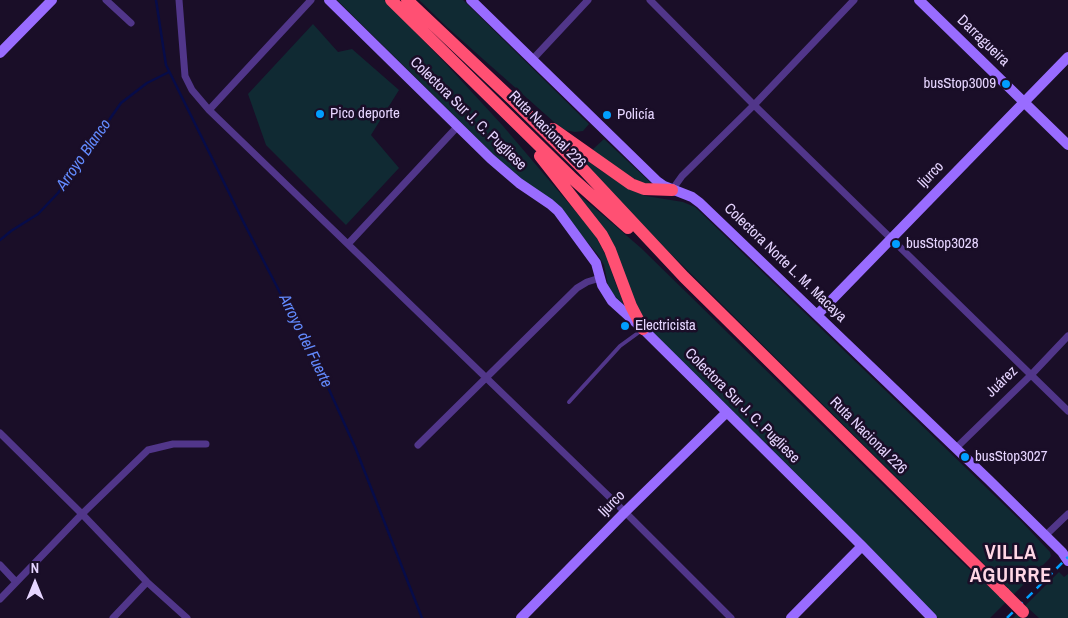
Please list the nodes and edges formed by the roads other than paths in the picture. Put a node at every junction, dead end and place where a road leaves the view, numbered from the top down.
1 (52, 0) edge
2 (106, 0) edge
3 (179, 0) edge
4 (312, 0) edge
5 (329, 0) edge
6 (391, 0) edge
7 (407, 0) edge
8 (471, 0) edge
9 (588, 0) edge
10 (650, 0) edge
11 (854, 0) edge
12 (920, 0) edge
13 (131, 22) dead end
14 (0, 53) edge
15 (1068, 57) edge
16 (532, 60) junction
17 (513, 100) junction
18 (1024, 102) junction
19 (754, 105) junction
20 (209, 110) junction
21 (504, 110) junction
22 (458, 126) junction
23 (1068, 145) edge
24 (672, 190) junction
25 (890, 239) junction
26 (348, 244) junction
27 (684, 277) junction
28 (600, 278) junction
29 (817, 315) junction
30 (643, 329) junction
31 (1068, 336) edge
32 (1031, 375) junction
33 (486, 378) junction
34 (568, 402) dead end
35 (1068, 411) edge
36 (726, 412) junction
37 (0, 433) edge
38 (206, 444) dead end
39 (418, 445) dead end
40 (956, 448) junction
41 (625, 512) junction
42 (82, 514) junction
43 (1068, 514) edge
44 (1046, 536) junction
45 (862, 546) junction
46 (1068, 561) edge
47 (0, 565) edge
48 (16, 582) junction
49 (148, 582) junction
50 (0, 599) edge
51 (1026, 615) edge
52 (113, 618) edge
53 (187, 618) edge
54 (521, 618) edge
55 (731, 618) edge
56 (790, 618) edge
57 (932, 618) edge

1 - 14 main road
2 - 13 street
3 - 20 street
4 - 20 street
5 - 22 main road, Colectora Sur J. C. Pugliese
6 - 21 highway, Ruta Nacional 226
7 - 17 highway, Ruta Nacional 226
8 - 16 main road, Colectora Norte L. M. Macaya
9 - 16 street
10 - 19 street
11 - 19 street
12 - 18 main road, Darragueira
15 - 18 main road, Ijurco
16 - 24 main road, Colectora Norte L. M. Macaya
17 - 24 highway
17 - 27 highway, Ruta Nacional 226
18 - 23 main road, Darragueira
18 - 25 main road, Ijurco
19 - 24 street
19 - 25 street
20 - 26 street
21 - 27 highway, Ruta Nacional 226
21 - 30 highway
22 - 26 street
22 - 28 main road, Colectora Sur J. C. Pugliese
24 - 29 main road, Colectora Norte L. M. Macaya
25 - 29 main road, Ijurco
25 - 32 street
26 - 33 street
27 - 51 highway, Ruta Nacional 226, bridge
28 - 30 main road, Colectora Sur J. C. Pugliese
28 - 33 street
29 - 40 main road, Colectora Norte L. M. Macaya
30 - 34 lane
30 - 36 main road, Colectora Sur J. C. Pugliese
31 - 32 street, Juárez
32 - 35 street
32 - 40 street, Juárez
33 - 39 street
33 - 41 street
36 - 41 main road, Ijurco
36 - 45 main road, Colectora Sur J. C. Pugliese
37 - 42 street
38 - 42 street
40 - 44 main road, Colectora Norte L. M. Macaya
41 - 54 main road, Ijurco
41 - 55 street
42 - 48 street
42 - 49 street
43 - 44 street
44 - 46 main road, Colectora Norte L. M. Macaya
45 - 56 main road
45 - 57 main road, Colectora Sur J. C. Pugliese
47 - 48 street
48 - 50 street
49 - 52 street
49 - 53 street

